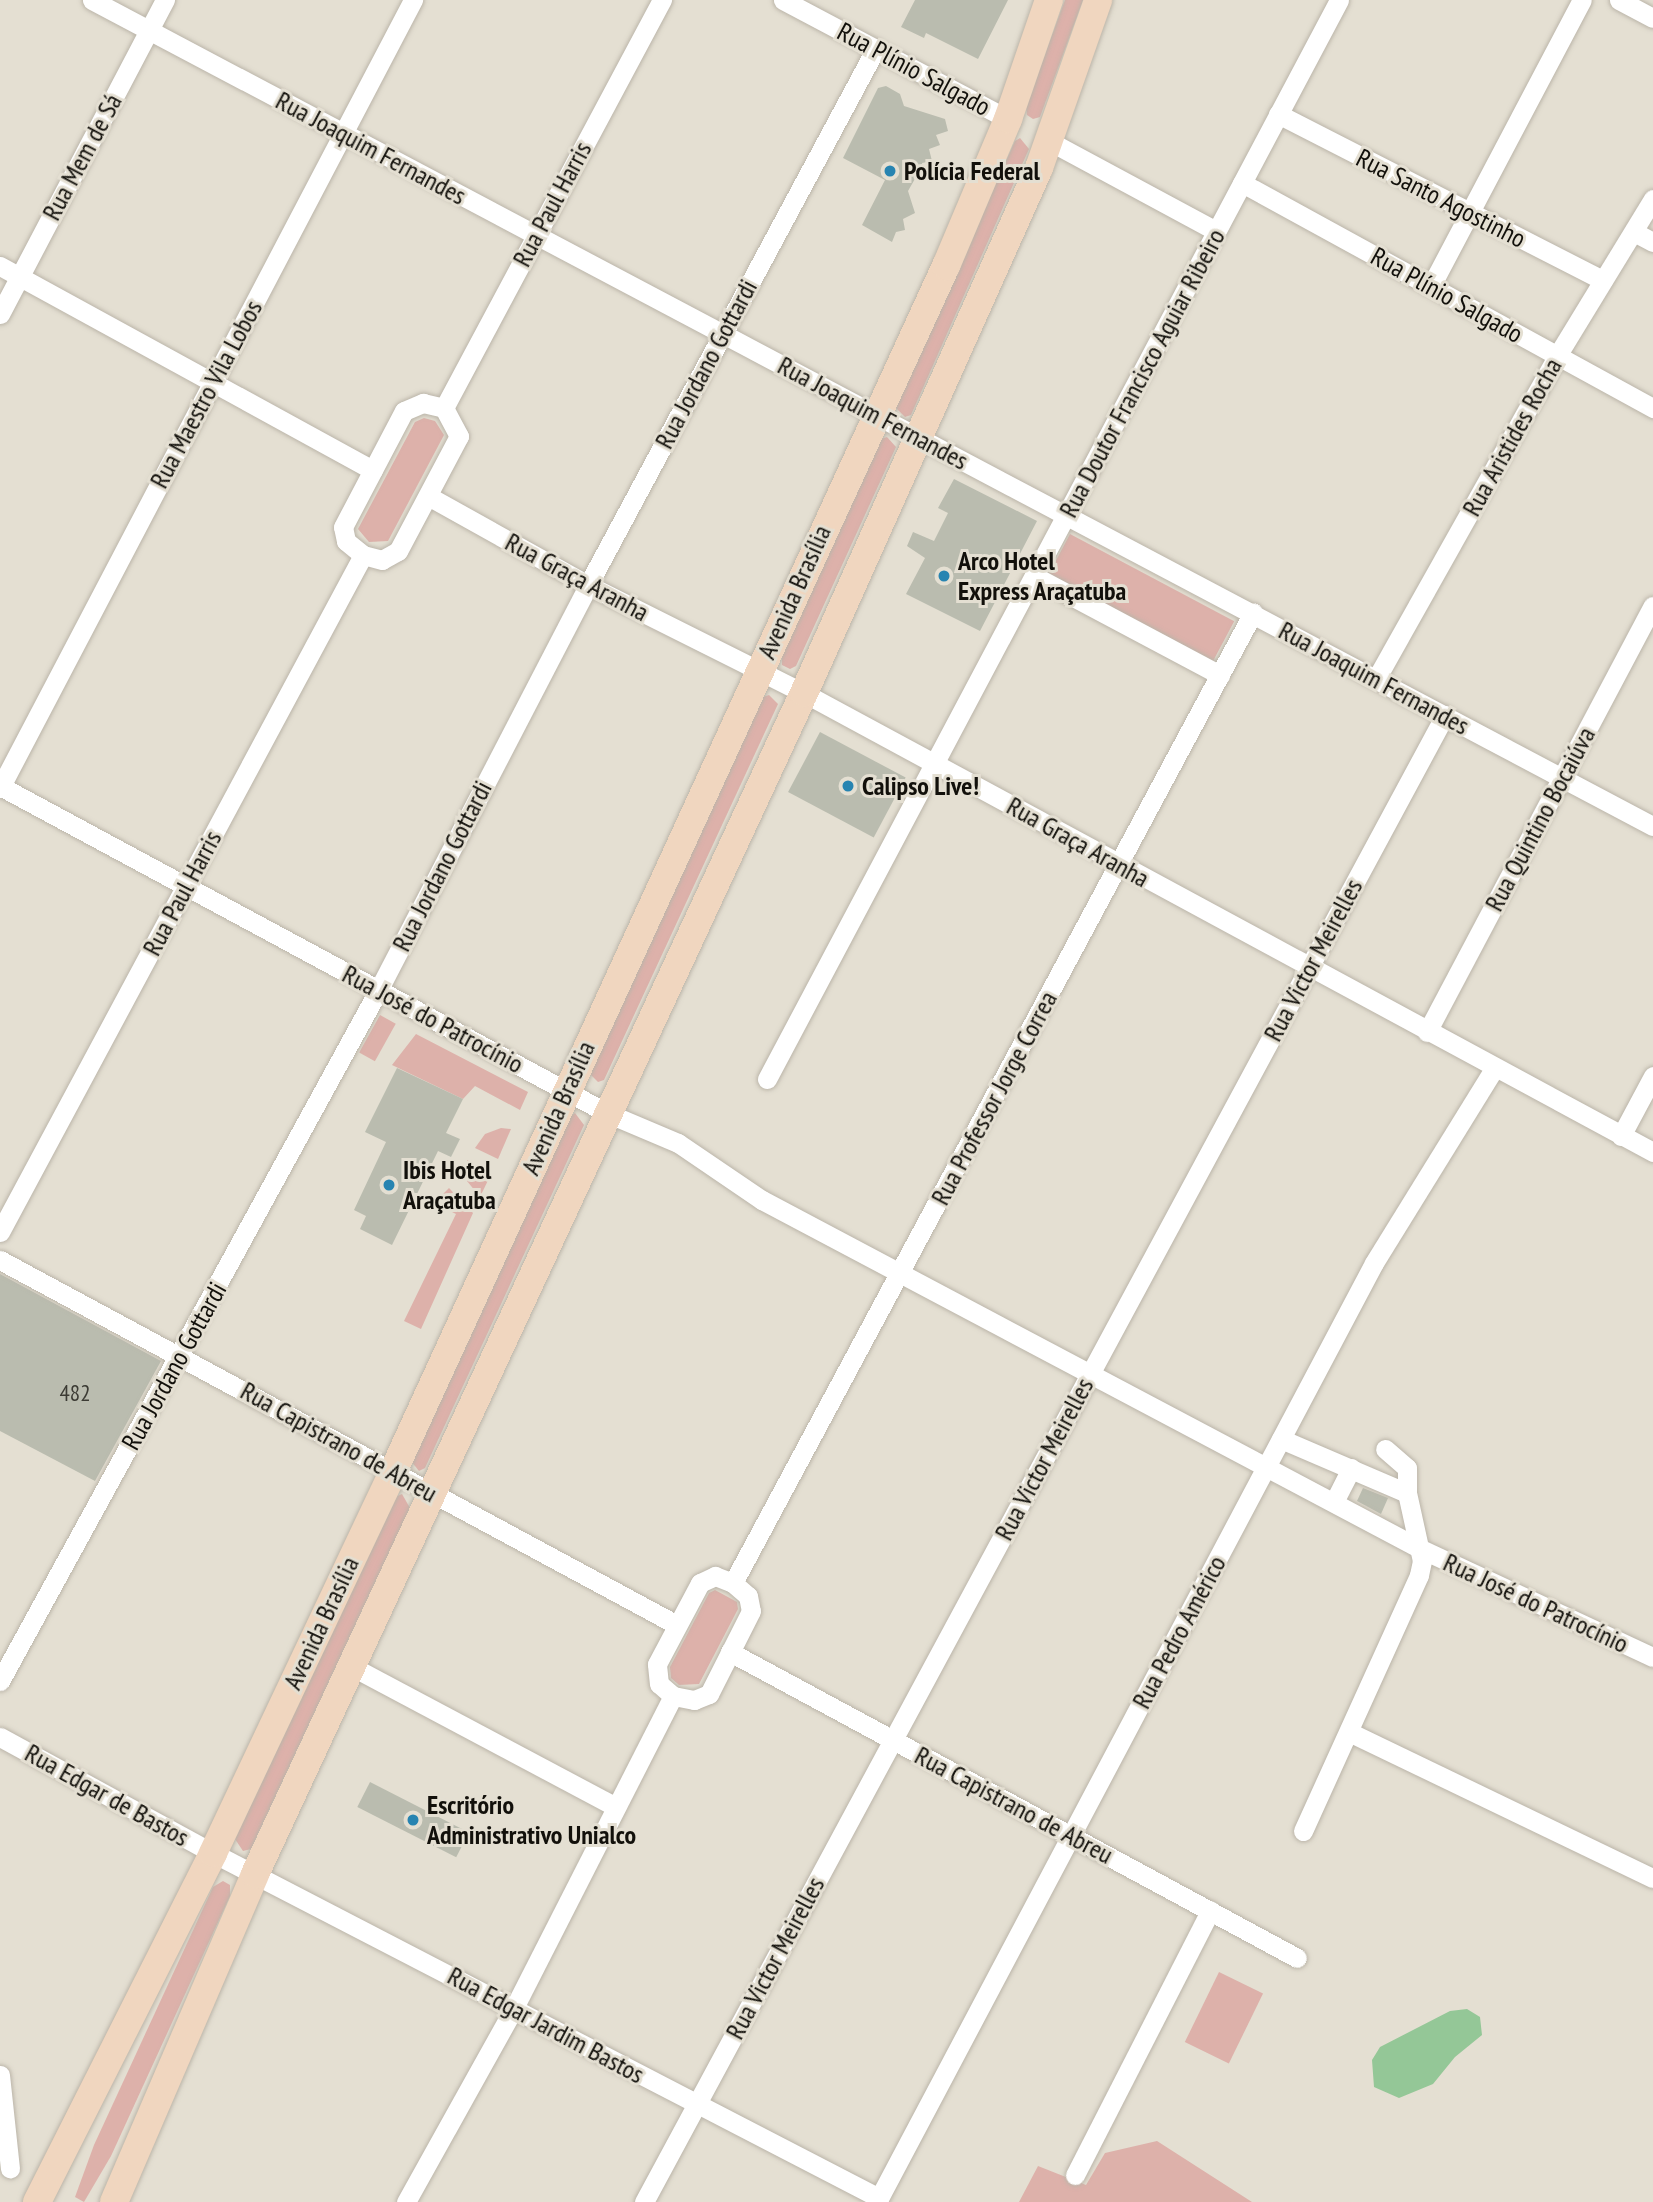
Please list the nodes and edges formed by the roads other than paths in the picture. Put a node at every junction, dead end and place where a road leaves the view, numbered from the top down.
1 (92, 0) edge
2 (165, 0) edge
3 (413, 0) edge
4 (662, 0) edge
5 (783, 0) edge
6 (1049, 0) edge
7 (1098, 0) edge
8 (1339, 0) edge
9 (1582, 0) edge
10 (1619, 0) edge
11 (1653, 18) edge
12 (149, 30) junction
13 (876, 48) junction
14 (1278, 114) junction
15 (1008, 119) junction
16 (343, 133) junction
17 (1049, 141) junction
18 (1242, 183) junction
19 (1653, 199) edge
20 (1470, 213) junction
21 (1216, 231) junction
22 (1634, 232) junction
23 (535, 234) junction
24 (1653, 242) edge
25 (0, 266) edge
26 (19, 276) junction
27 (1603, 280) junction
28 (1431, 286) junction
29 (0, 314) edge
30 (723, 334) junction
31 (1557, 356) junction
32 (212, 382) junction
33 (444, 408) junction
34 (1653, 408) edge
35 (875, 414) junction
36 (918, 436) junction
37 (373, 470) junction
38 (428, 496) junction
39 (1067, 514) junction
40 (363, 555) junction
41 (1034, 576) junction
42 (588, 584) junction
43 (1653, 606) edge
44 (1253, 613) junction
45 (759, 670) junction
46 (1220, 675) junction
47 (1376, 679) junction
48 (804, 693) junction
49 (1445, 715) junction
50 (934, 764) junction
51 (1562, 778) junction
52 (0, 787) edge
53 (1653, 826) edge
54 (1119, 864) junction
55 (187, 886) junction
56 (1309, 968) junction
57 (379, 989) junction
58 (1427, 1032) junction
59 (1494, 1069) junction
60 (1653, 1076) edge
61 (767, 1079) dead end
62 (565, 1090) junction
63 (607, 1113) junction
64 (1621, 1136) junction
65 (1653, 1152) edge
66 (0, 1231) edge
67 (0, 1260) edge
68 (900, 1273) junction
69 (180, 1355) junction
70 (1091, 1373) junction
71 (1281, 1439) junction
72 (1385, 1450) dead end
73 (1266, 1467) junction
74 (1351, 1468) junction
75 (393, 1472) junction
76 (431, 1493) junction
77 (1407, 1493) junction
78 (1334, 1502) junction
79 (1419, 1548) junction
80 (733, 1583) junction
81 (677, 1625) junction
82 (730, 1652) junction
83 (1653, 1657) edge
84 (351, 1666) junction
85 (0, 1681) edge
86 (673, 1696) junction
87 (1349, 1732) junction
88 (0, 1737) edge
89 (893, 1740) junction
90 (616, 1807) junction
91 (1303, 1831) dead end
92 (1071, 1836) junction
93 (213, 1853) junction
94 (255, 1874) junction
95 (1653, 1878) edge
96 (1210, 1911) junction
97 (1297, 1958) dead end
98 (514, 2008) junction
99 (0, 2075) edge
100 (697, 2104) junction
101 (10, 2168) dead end
102 (1075, 2175) dead end
103 (878, 2200) edge
104 (37, 2202) edge
105 (114, 2202) edge
106 (406, 2202) edge
107 (644, 2202) edge

1 - 12 street, Rua Joaquim Fernandes
2 - 12 street, Rua Mem de Sá
3 - 16 street, Rua Maestro Vila Lobos
4 - 23 street, Rua Paul Harris
5 - 13 street, Rua Plínio Salgado
6 - 15 main road, Avenida Brasília
7 - 17 main road, Avenida Brasília
8 - 14 street, Rua Doutor Francisco Aguiar Ribeiro
9 - 20 street
10 - 11 street
12 - 16 street, Rua Joaquim Fernandes
12 - 26 street, Rua Mem de Sá
13 - 15 street, Rua Plínio Salgado
13 - 30 street, Rua Jordano Gottardi
14 - 18 street, Rua Doutor Francisco Aguiar Ribeiro
14 - 20 street, Rua Santo Agostinho
15 - 35 main road, Avenida Brasília
16 - 23 street, Rua Joaquim Fernandes
16 - 32 street, Rua Maestro Vila Lobos
17 - 21 street
17 - 36 main road, Avenida Brasília
18 - 21 street, Rua Doutor Francisco Aguiar Ribeiro
18 - 28 street, Rua Plínio Salgado
19 - 22 street, Rua Aristides Rocha
20 - 27 street, Rua Santo Agostinho
20 - 28 street
21 - 39 street, Rua Doutor Francisco Aguiar Ribeiro
22 - 24 street
22 - 27 street, Rua Aristides Rocha
23 - 30 street, Rua Joaquim Fernandes
23 - 33 street, Rua Paul Harris
25 - 26 street
26 - 29 street, Rua Mem de Sá
26 - 32 street
27 - 31 street, Rua Aristides Rocha
28 - 31 street, Rua Plínio Salgado
30 - 35 street, Rua Joaquim Fernandes
30 - 42 street, Rua Jordano Gottardi
31 - 34 street, Rua Plínio Salgado
31 - 47 street, Rua Aristides Rocha
32 - 37 street
32 - 52 street, Rua Maestro Vila Lobos
33 - 37 street
33 - 38 street
35 - 36 street, Rua Joaquim Fernandes
35 - 45 main road, Avenida Brasília
36 - 39 street, Rua Joaquim Fernandes
36 - 48 main road, Avenida Brasília
37 - 40 street
38 - 40 street
38 - 42 street, Rua Graça Aranha
39 - 41 street, Rua Doutor Francisco Aguiar Ribeiro
39 - 44 street, Rua Joaquim Fernandes
40 - 55 street, Rua Paul Harris
41 - 46 street
41 - 50 street, Rua Doutor Francisco Aguiar Ribeiro
42 - 45 street, Rua Graça Aranha
42 - 57 street, Rua Jordano Gottardi
43 - 51 street, Rua Quintino Bocaiúva
44 - 46 street, Rua Professor Jorge Correa
44 - 47 street, Rua Joaquim Fernandes
45 - 48 street, Rua Graça Aranha
45 - 62 main road, Avenida Brasília
46 - 54 street, Rua Professor Jorge Correa
47 - 49 street, Rua Joaquim Fernandes
48 - 50 street, Rua Graça Aranha
48 - 63 main road, Avenida Brasília
49 - 51 street, Rua Joaquim Fernandes
49 - 56 street, Rua Victor Meirelles
50 - 54 street, Rua Graça Aranha
50 - 61 street, Rua Doutor Francisco Aguiar Ribeiro
51 - 53 street, Rua Joaquim Fernandes
51 - 58 street, Rua Quintino Bocaiúva
52 - 55 street, Rua José do Patrocínio
54 - 56 street, Rua Graça Aranha
54 - 68 street, Rua Professor Jorge Correa
55 - 57 street, Rua José do Patrocínio
55 - 66 street, Rua Paul Harris
56 - 58 street, Rua Graça Aranha
56 - 70 street, Rua Victor Meirelles
57 - 62 street, Rua José do Patrocínio
57 - 69 street, Rua Jordano Gottardi
58 - 59 street, Rua Graça Aranha
59 - 64 street, Rua Graça Aranha
59 - 71 street, Rua Pedro Américo
60 - 64 street
62 - 63 street, Rua José do Patrocínio
62 - 75 main road, Avenida Brasília
63 - 68 street, Rua José do Patrocínio
63 - 76 main road, Avenida Brasília
64 - 65 street, Rua Graça Aranha
67 - 69 street, Rua Capistrano de Abreu
68 - 70 street, Rua José do Patrocínio
68 - 80 street, Rua Professor Jorge Correa
69 - 75 street, Rua Capistrano de Abreu
69 - 85 street, Rua Jordano Gottardi
70 - 73 street
70 - 89 street, Rua Victor Meirelles
71 - 73 street, Rua Pedro Américo
71 - 74 street
72 - 77 street
73 - 78 street, Rua José do Patrocínio
73 - 92 street, Rua Pedro Américo
74 - 77 street
74 - 78 street
75 - 76 street, Rua Capistrano de Abreu
75 - 93 main road, Avenida Brasília
76 - 81 street, Rua Capistrano de Abreu
76 - 84 main road, Avenida Brasília
77 - 79 street
78 - 79 street, Rua José do Patrocínio
79 - 83 street, Rua José do Patrocínio
79 - 87 street
80 - 81 street
80 - 82 street
81 - 86 street
82 - 86 street
82 - 89 street, Rua Capistrano de Abreu
84 - 90 street
84 - 94 main road, Avenida Brasília
86 - 90 street
87 - 91 street
87 - 95 street
88 - 93 street, Rua Edgar de Bastos
89 - 92 street, Rua Capistrano de Abreu
89 - 100 street, Rua Victor Meirelles
90 - 98 street
92 - 96 street, Rua Capistrano de Abreu
92 - 103 street, Rua Pedro Américo
93 - 94 street, Rua Edgar Jardim Bastos
93 - 104 main road, Avenida Brasília
94 - 98 street, Rua Edgar Jardim Bastos
94 - 105 main road, Avenida Brasília
96 - 97 street, Rua Capistrano de Abreu
96 - 102 street
98 - 100 street, Rua Edgar Jardim Bastos
98 - 106 street
99 - 101 street
100 - 103 street, Rua Edgar Jardim Bastos
100 - 107 street, Rua Victor Meirelles

